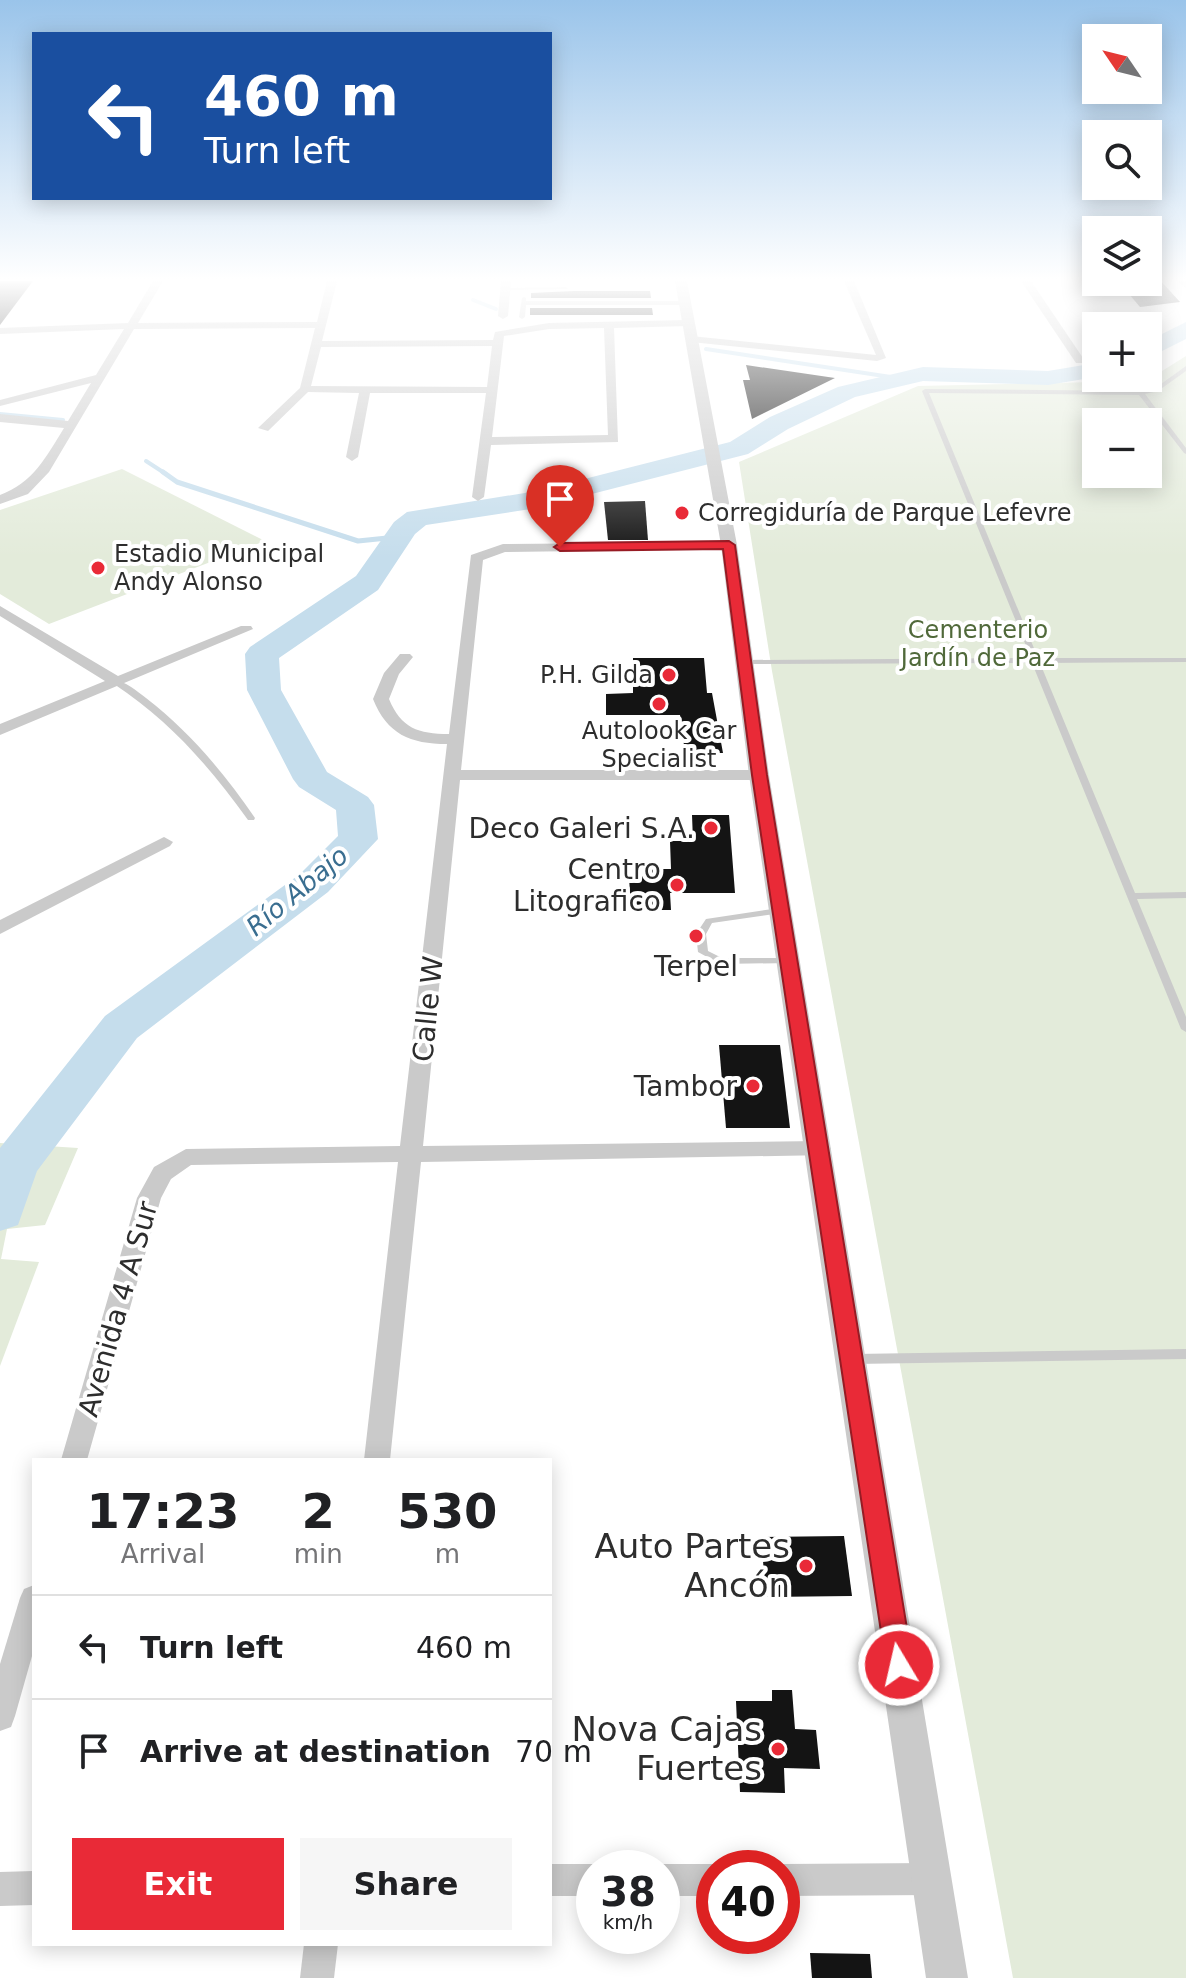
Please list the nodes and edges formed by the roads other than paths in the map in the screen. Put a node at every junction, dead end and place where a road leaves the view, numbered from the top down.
1 (102, 373) edge
2 (308, 373) edge
3 (494, 373) edge
4 (611, 373) edge
5 (696, 373) edge
6 (1179, 373) edge
7 (100, 377) junction
8 (305, 389) junction
9 (365, 389) junction
10 (492, 390) junction
11 (1141, 393) junction
12 (0, 403) edge
13 (0, 418) edge
14 (71, 425) junction
15 (264, 428) dead end
16 (485, 441) junction
17 (1186, 452) edge
18 (352, 457) dead end
19 (478, 497) dead end
20 (0, 500) edge
21 (729, 545) junction
22 (0, 610) edge
23 (246, 629) dead end
24 (405, 657) dead end
25 (1036, 660) junction
26 (1186, 660) edge
27 (745, 662) junction
28 (117, 682) junction
29 (0, 730) edge
30 (456, 739) junction
31 (454, 775) junction
32 (759, 775) junction
33 (251, 818) dead end
34 (164, 842) dead end
35 (1186, 895) edge
36 (1131, 896) junction
37 (781, 911) junction
38 (0, 928) edge
39 (790, 961) junction
40 (1186, 1029) edge
41 (820, 1149) junction
42 (412, 1155) junction
43 (1186, 1354) edge
44 (852, 1359) junction
45 (75, 1458) edge
46 (377, 1458) edge
47 (32, 1605) edge
48 (0, 1716) edge
49 (932, 1879) junction
50 (552, 1880) edge
51 (576, 1880) edge
52 (800, 1880) edge
53 (32, 1888) edge
54 (0, 1889) edge
55 (321, 1946) edge
56 (317, 1978) edge
57 (947, 1978) edge

1 - 7 street
2 - 8 street
3 - 10 street
4 - 16 street
5 - 21 street
6 - 11 lane
7 - 12 street
7 - 14 street
8 - 9 street
8 - 15 street
9 - 10 street
9 - 18 street
10 - 16 street
11 - 17 lane
11 - 25 lane
13 - 14 street
14 - 20 street
16 - 19 street
21 - 27 street
21 - 30 street, Calle W
22 - 28 street
23 - 28 street
24 - 30 street
25 - 26 lane
25 - 27 lane
25 - 36 lane
27 - 32 street
28 - 29 street
28 - 33 lane
30 - 31 street, Calle W
31 - 32 street
31 - 42 street, Calle W
32 - 37 street
34 - 38 street
35 - 36 lane
36 - 40 lane
37 - 39 street
37 - 39 lane
39 - 41 street
41 - 42 street, Avenida 4 A Sur
41 - 44 street
42 - 45 street, Avenida 4 A Sur
42 - 46 street, Calle W
43 - 44 lane
44 - 49 street
47 - 48 street
49 - 52 street
49 - 57 street
50 - 51 street
53 - 54 street
55 - 56 street

